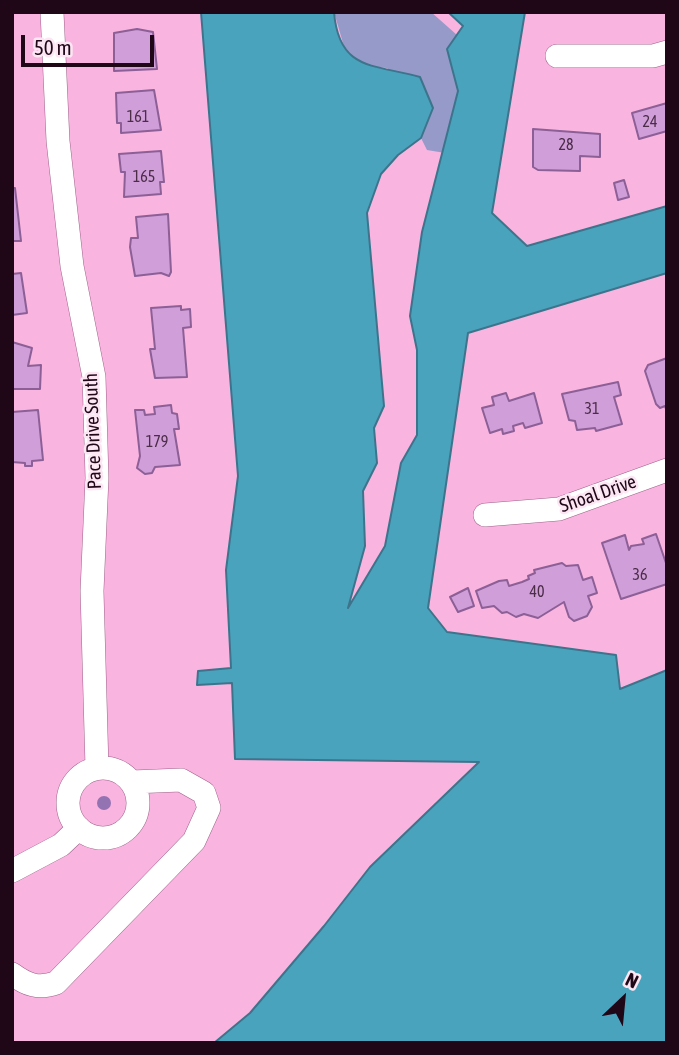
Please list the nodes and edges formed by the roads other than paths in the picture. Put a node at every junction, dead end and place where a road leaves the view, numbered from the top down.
1 (52, 12) edge
2 (667, 52) edge
3 (557, 55) dead end
4 (667, 470) edge
5 (485, 515) dead end
6 (97, 768) junction
7 (132, 782) junction
8 (79, 828) junction
9 (12, 871) edge
10 (12, 974) edge

1 - 6 street, Pace Drive South
2 - 3 street
4 - 5 street, Shoal Drive
6 - 7 street
6 - 8 street
7 - 8 street
7 - 10 street
8 - 9 street

